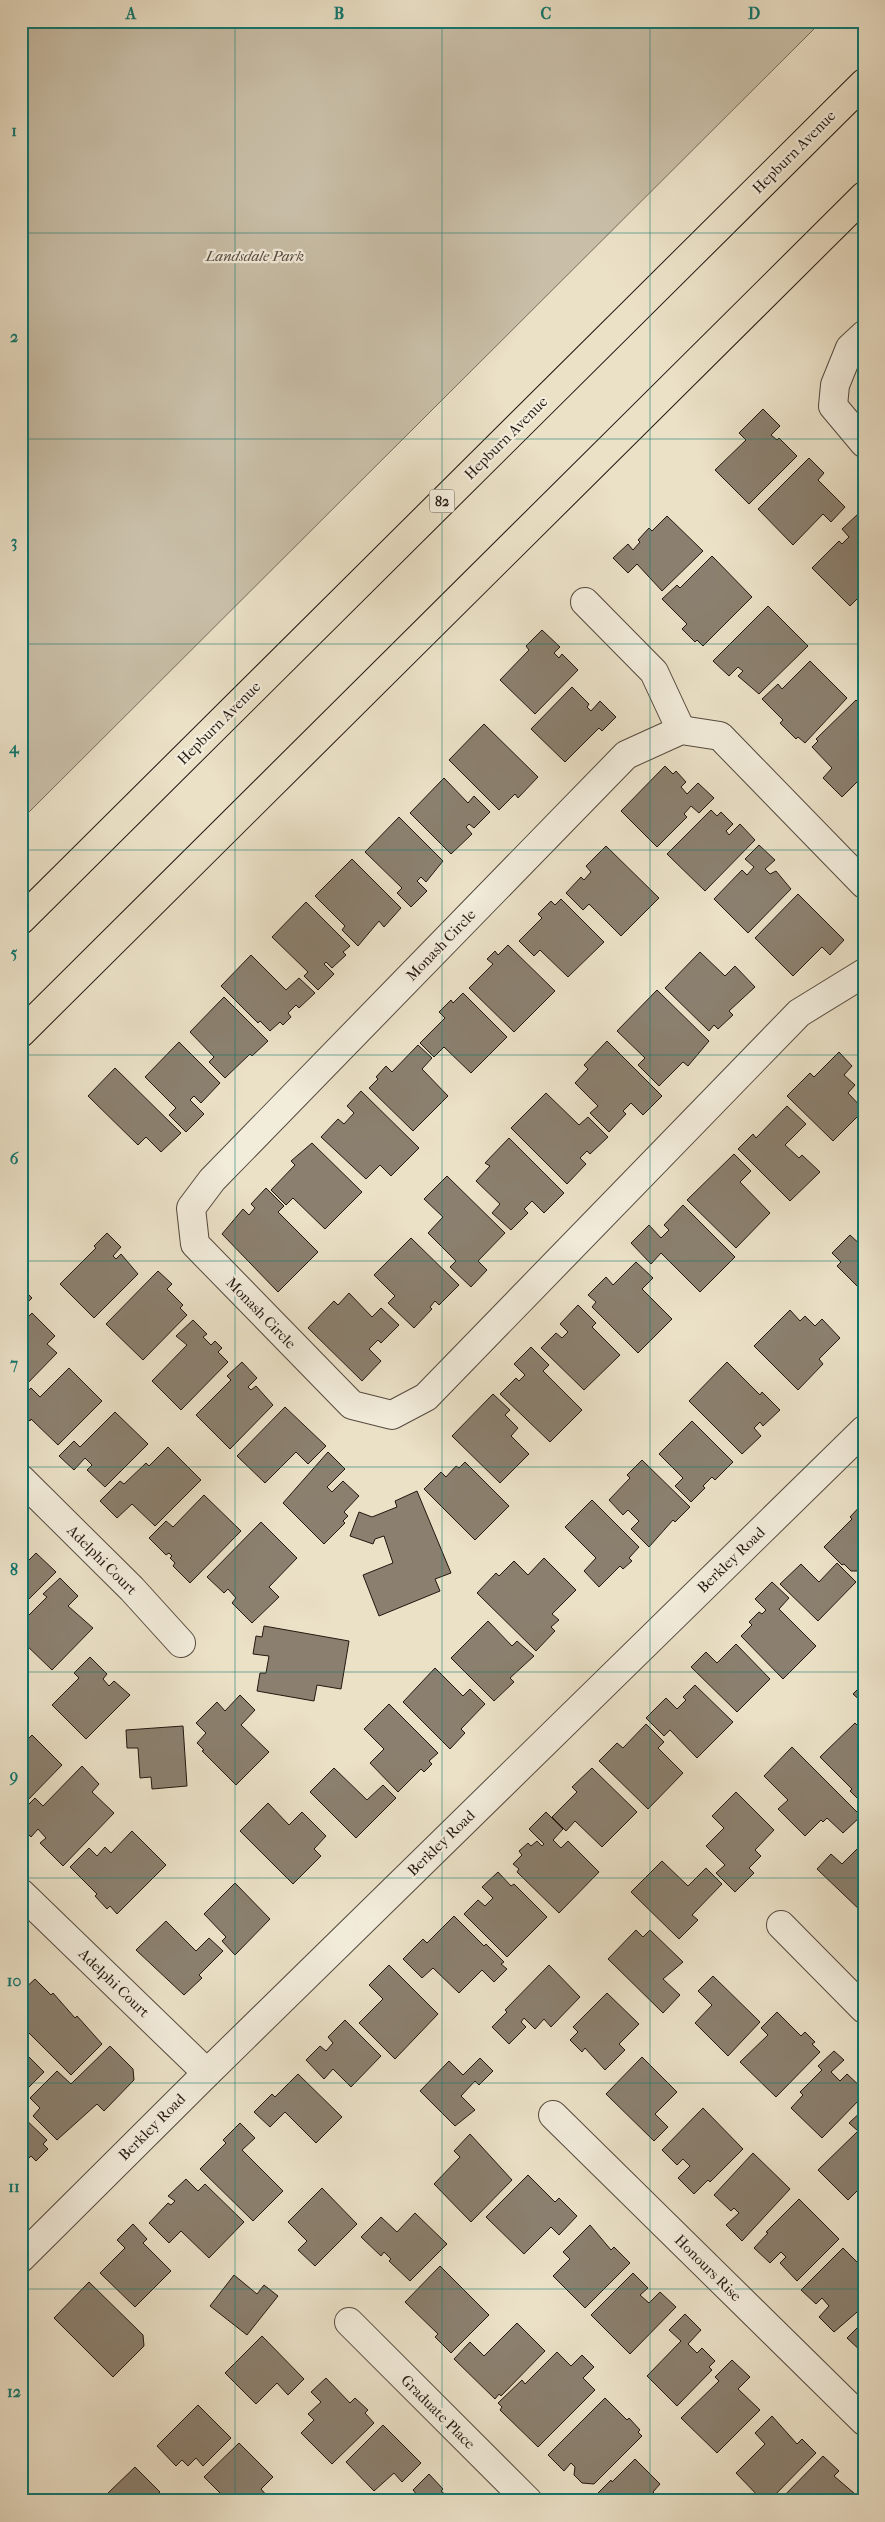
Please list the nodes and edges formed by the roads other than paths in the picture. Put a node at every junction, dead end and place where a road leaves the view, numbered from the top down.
1 (864, 83) edge
2 (864, 196) edge
3 (864, 335) edge
4 (864, 442) edge
5 (585, 602) dead end
6 (681, 730) junction
7 (864, 884) edge
8 (21, 920) edge
9 (864, 973) edge
10 (21, 1033) edge
11 (864, 1430) edge
12 (21, 1479) edge
13 (181, 1643) dead end
14 (21, 1892) edge
15 (781, 1925) dead end
16 (864, 2010) edge
17 (206, 2073) junction
18 (553, 2115) dead end
19 (21, 2258) edge
20 (349, 2322) dead end
21 (864, 2421) edge
22 (528, 2501) edge

1 - 8 main road, Hepburn Avenue / 82
2 - 10 main road
3 - 4 street
5 - 6 street
6 - 7 street
6 - 9 street, Monash Circle
11 - 17 street, Berkley Road
12 - 13 street, Adelphi Court
14 - 17 street, Adelphi Court
15 - 16 street
17 - 19 street, Berkley Road
18 - 21 street, Honours Rise
20 - 22 street, Graduate Place

